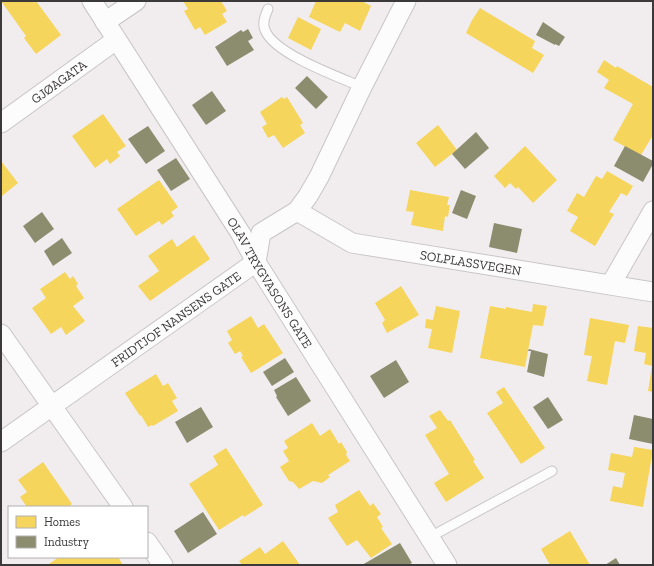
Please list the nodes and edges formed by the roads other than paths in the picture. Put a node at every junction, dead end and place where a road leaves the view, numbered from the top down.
1 (92, 1) edge
2 (136, 1) edge
3 (406, 1) edge
4 (268, 9) dead end
5 (105, 22) junction
6 (116, 40) junction
7 (362, 87) junction
8 (1, 124) edge
9 (297, 211) junction
10 (653, 211) edge
11 (256, 262) junction
12 (611, 284) junction
13 (653, 292) edge
14 (1, 334) edge
15 (51, 406) junction
16 (1, 442) edge
17 (552, 471) dead end
18 (121, 506) edge
19 (430, 537) junction
20 (148, 543) edge
21 (163, 565) edge
22 (448, 565) edge

1 - 5 street, OLAV TRYGVASONS GATE
2 - 5 street
3 - 7 street
4 - 7 lane
5 - 6 street, OLAV TRYGVASONS GATE
6 - 8 street, GJØAGATA
6 - 11 street, OLAV TRYGVASONS GATE
7 - 9 street
9 - 11 street
9 - 12 street, SOLPLASSVEGEN
10 - 12 street
11 - 15 street, FRIDTJOF NANSENS GATE
11 - 19 street, OLAV TRYGVASONS GATE
12 - 13 street, SOLPLASSVEGEN
14 - 15 street
15 - 16 street, FRIDTJOF NANSENS GATE
15 - 18 street
17 - 19 lane
19 - 22 street, OLAV TRYGVASONS GATE
20 - 21 street

